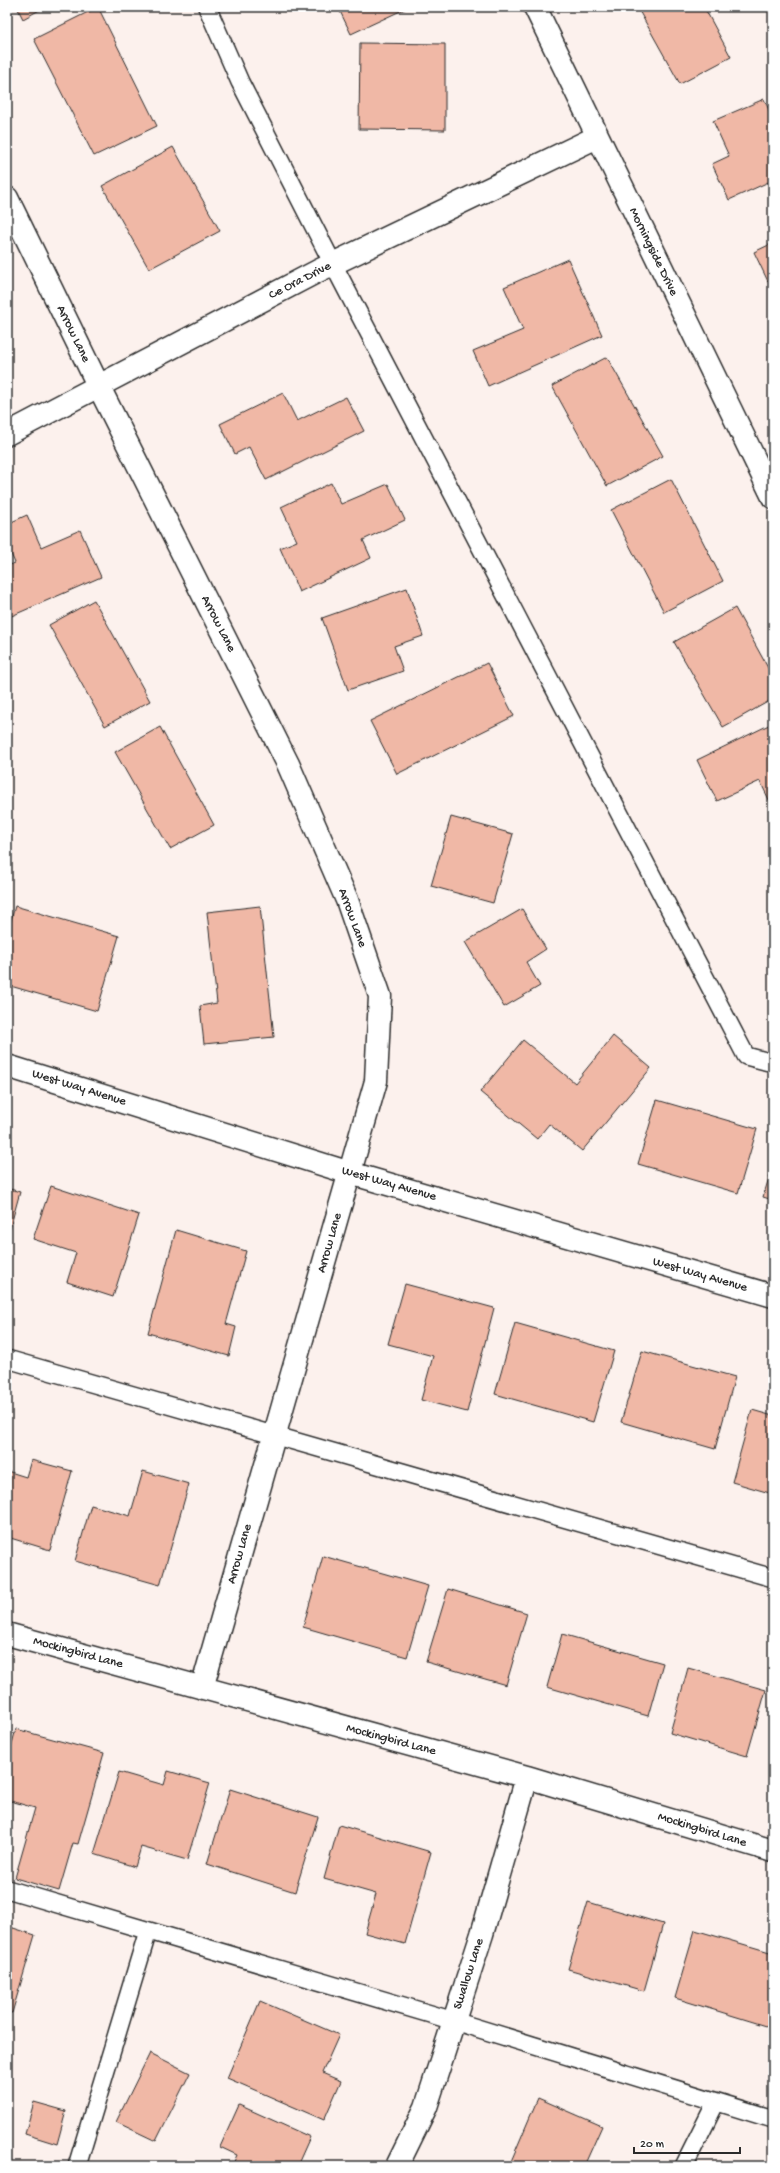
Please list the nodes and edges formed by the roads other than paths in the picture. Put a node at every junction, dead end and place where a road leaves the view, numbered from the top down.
1 (207, 7) edge
2 (535, 7) edge
3 (597, 137) junction
4 (7, 198) edge
5 (333, 264) junction
6 (99, 387) junction
7 (7, 434) edge
8 (773, 497) edge
9 (773, 1063) edge
10 (7, 1066) edge
11 (350, 1173) junction
12 (773, 1296) edge
13 (7, 1359) edge
14 (274, 1436) junction
15 (773, 1578) edge
16 (7, 1634) edge
17 (202, 1688) junction
18 (527, 1777) junction
19 (773, 1851) edge
20 (7, 1889) edge
21 (148, 1931) junction
22 (454, 2021) junction
23 (716, 2102) junction
24 (773, 2119) edge
25 (77, 2166) edge
26 (397, 2166) edge
27 (684, 2166) edge

1 - 5 lane
2 - 3 street, Morningside Drive
3 - 5 street, Ce Ora Drive
3 - 8 street, Morningside Drive
4 - 6 street, Arrow Lane
5 - 6 street, Ce Ora Drive
5 - 9 lane
6 - 7 street, Ce Ora Drive
6 - 11 street, Arrow Lane
10 - 11 street, West Way Avenue
11 - 12 street, West Way Avenue
11 - 14 street, Arrow Lane
13 - 14 lane
14 - 15 lane
14 - 17 street, Arrow Lane
16 - 17 street, Mockingbird Lane
17 - 18 street, Mockingbird Lane
18 - 19 street, Mockingbird Lane
18 - 22 street, Swallow Lane
20 - 21 lane
21 - 22 lane
21 - 25 lane
22 - 23 lane
22 - 26 street, Swallow Lane
23 - 24 lane
23 - 27 lane

